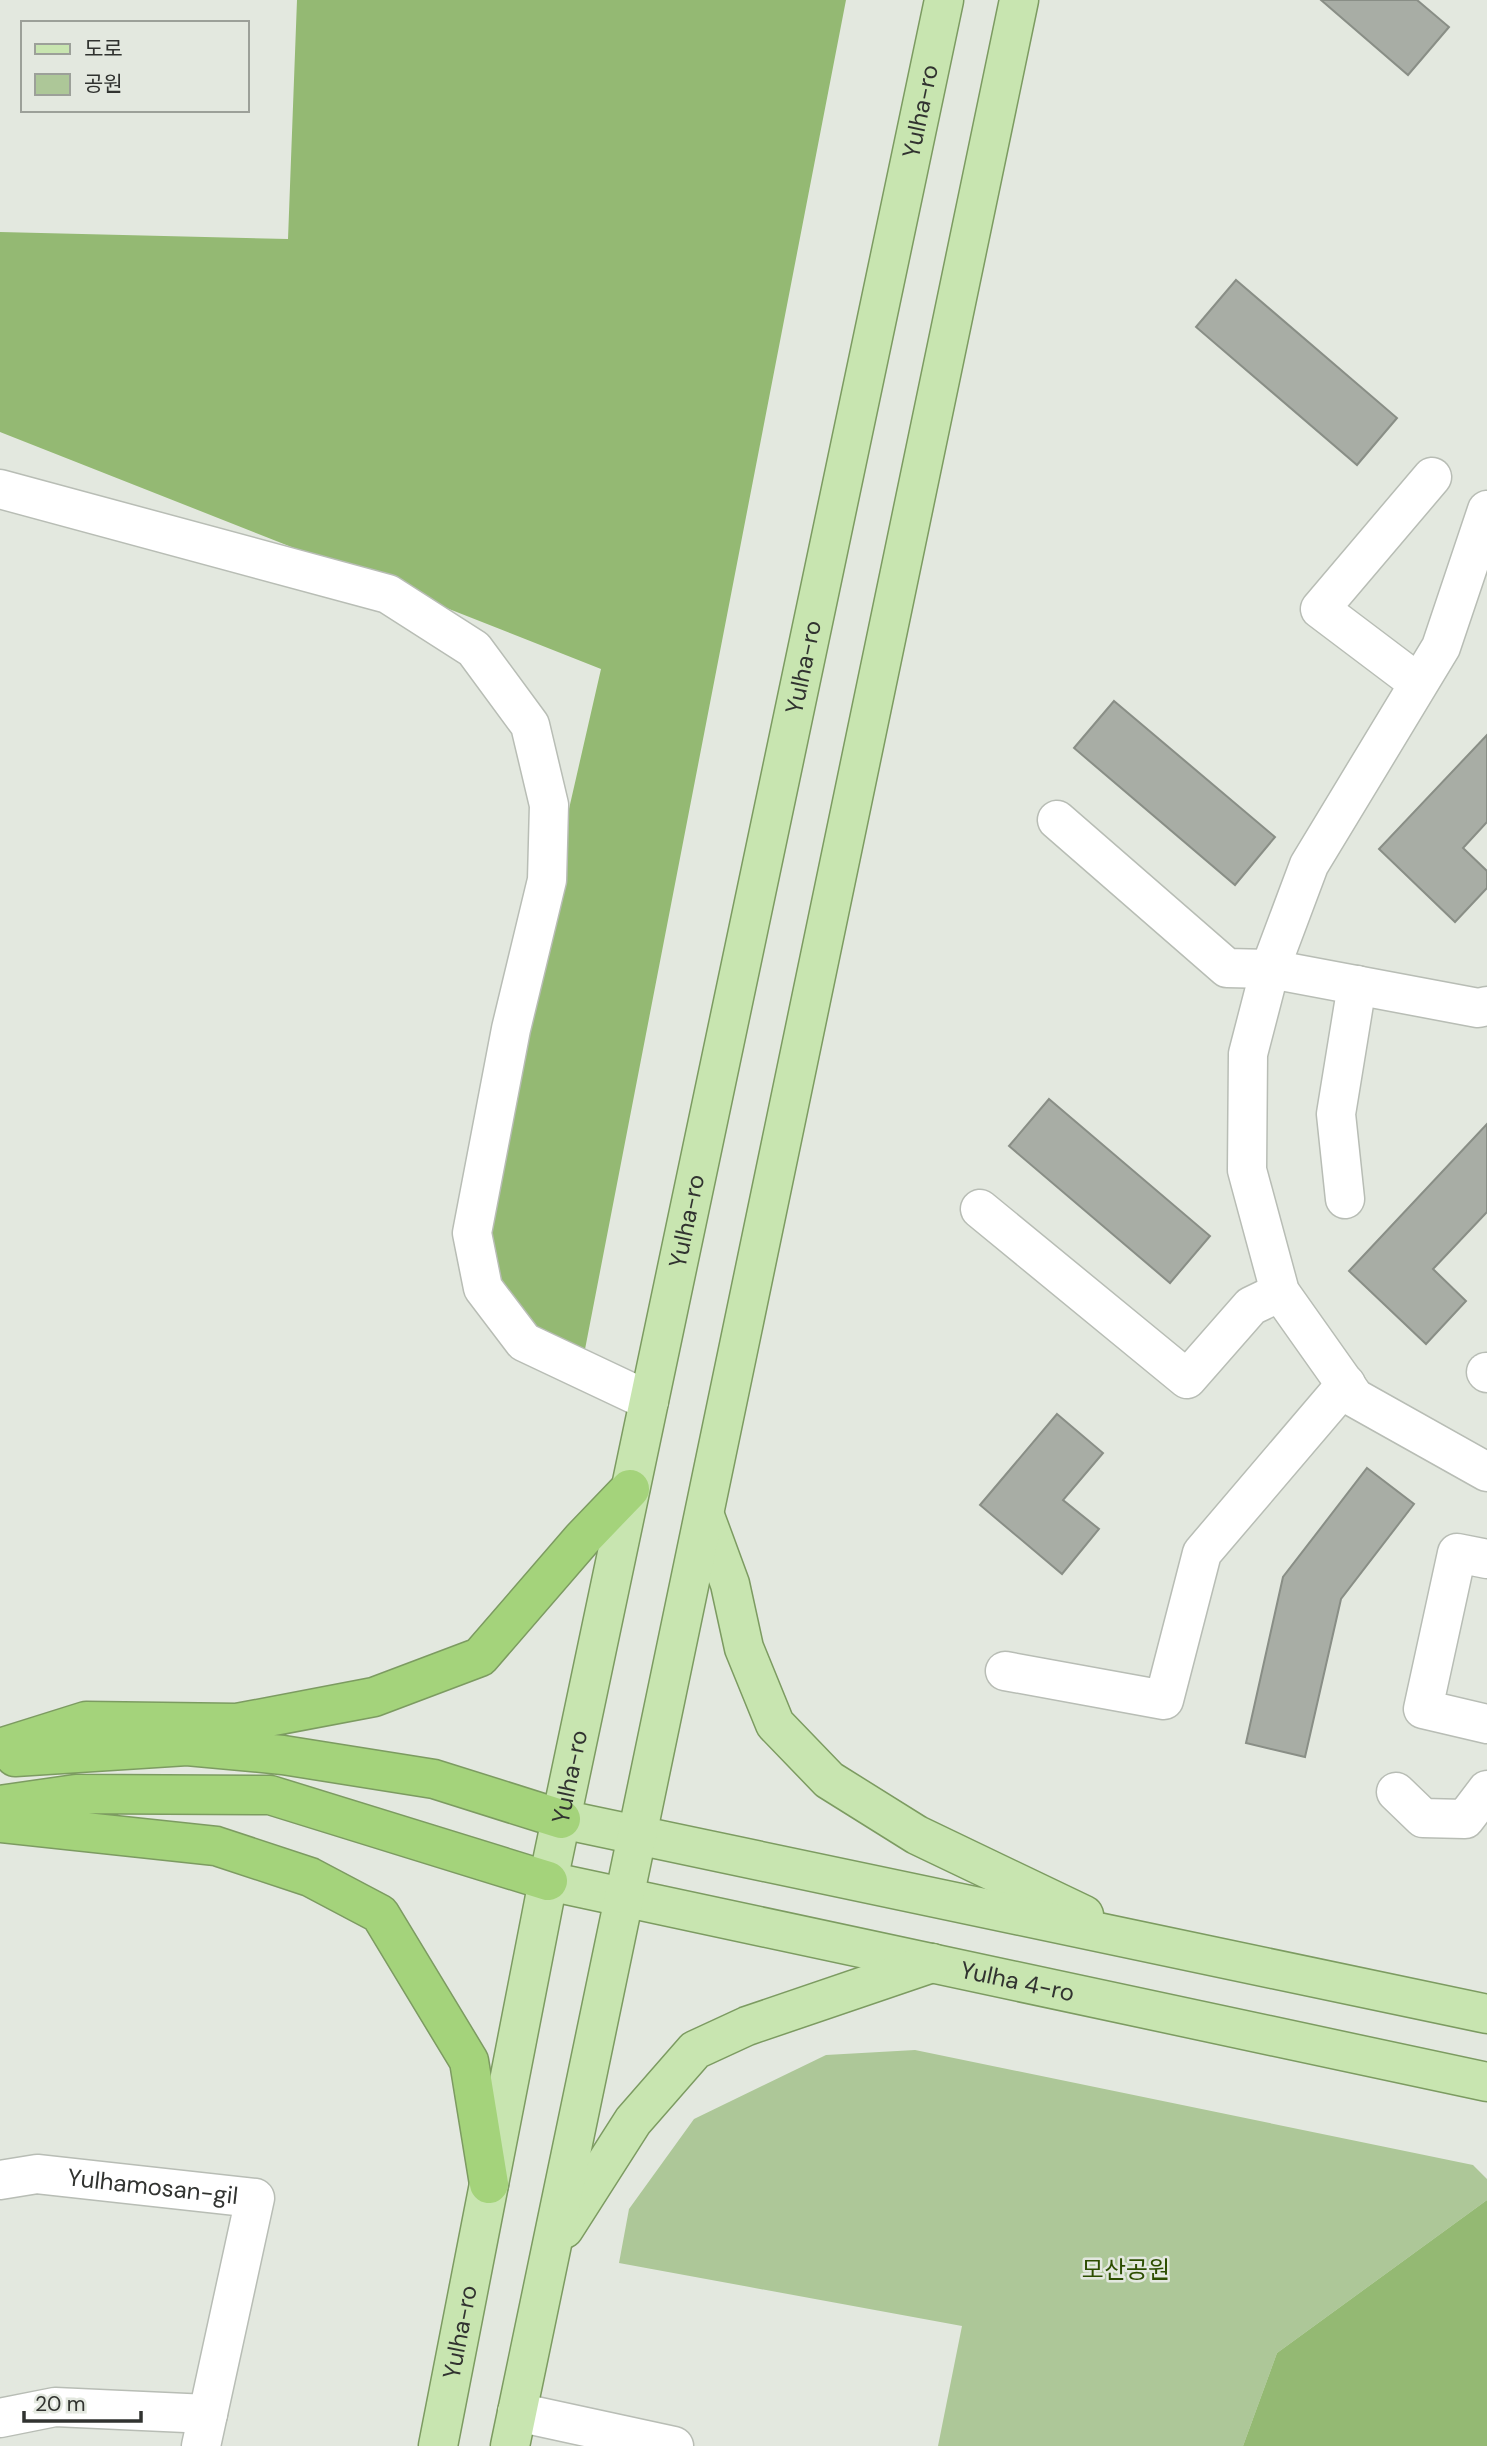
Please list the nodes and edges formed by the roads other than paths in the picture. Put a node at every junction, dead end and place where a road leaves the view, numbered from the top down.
1 (944, 0) edge
2 (1019, 0) edge
3 (1432, 477) dead end
4 (0, 489) edge
5 (1487, 510) edge
6 (1418, 683) junction
7 (1057, 820) dead end
8 (1270, 968) junction
9 (1357, 985) junction
10 (1487, 1006) edge
11 (1345, 1199) dead end
12 (980, 1209) dead end
13 (1280, 1292) junction
14 (1346, 1384) junction
15 (649, 1401) junction
16 (1487, 1472) edge
17 (630, 1489) junction
18 (705, 1515) junction
19 (1487, 1559) edge
20 (1005, 1671) dead end
21 (1487, 1724) edge
22 (0, 1748) edge
23 (0, 1758) edge
24 (1487, 1790) edge
25 (1396, 1793) dead end
26 (0, 1805) edge
27 (561, 1819) junction
28 (0, 1823) edge
29 (639, 1835) junction
30 (548, 1881) junction
31 (625, 1898) junction
32 (1140, 1941) junction
33 (932, 1963) junction
34 (1487, 2014) edge
35 (1487, 2082) edge
36 (0, 2180) edge
37 (489, 2184) junction
38 (552, 2249) junction
39 (0, 2418) edge
40 (514, 2429) edge
41 (204, 2430) edge
42 (438, 2446) edge
43 (674, 2446) edge

1 - 15 main road, Yulha-ro
2 - 18 main road
3 - 6 street
4 - 15 street
5 - 6 street
6 - 8 street
7 - 8 street
8 - 9 street
8 - 13 street
9 - 10 street
9 - 11 street
12 - 13 street
13 - 14 street
14 - 16 street
14 - 20 street
15 - 17 main road, Yulha-ro
17 - 22 highway
17 - 27 main road, Yulha-ro
18 - 29 main road
18 - 32 main road
19 - 21 street
23 - 27 highway
24 - 25 street
26 - 30 highway
27 - 29 main road
27 - 30 main road, Yulha-ro
28 - 37 highway
29 - 31 main road
29 - 32 main road
30 - 31 main road, Yulha 4-ro
30 - 37 main road, Yulha-ro
31 - 33 main road, Yulha 4-ro
31 - 38 main road
32 - 34 main road
33 - 35 main road, Yulha 4-ro
33 - 38 main road
36 - 41 street, Yulhamosan-gil
37 - 42 main road, Yulha-ro
38 - 40 main road
39 - 41 street, Yulhamosan-gil
40 - 43 street

